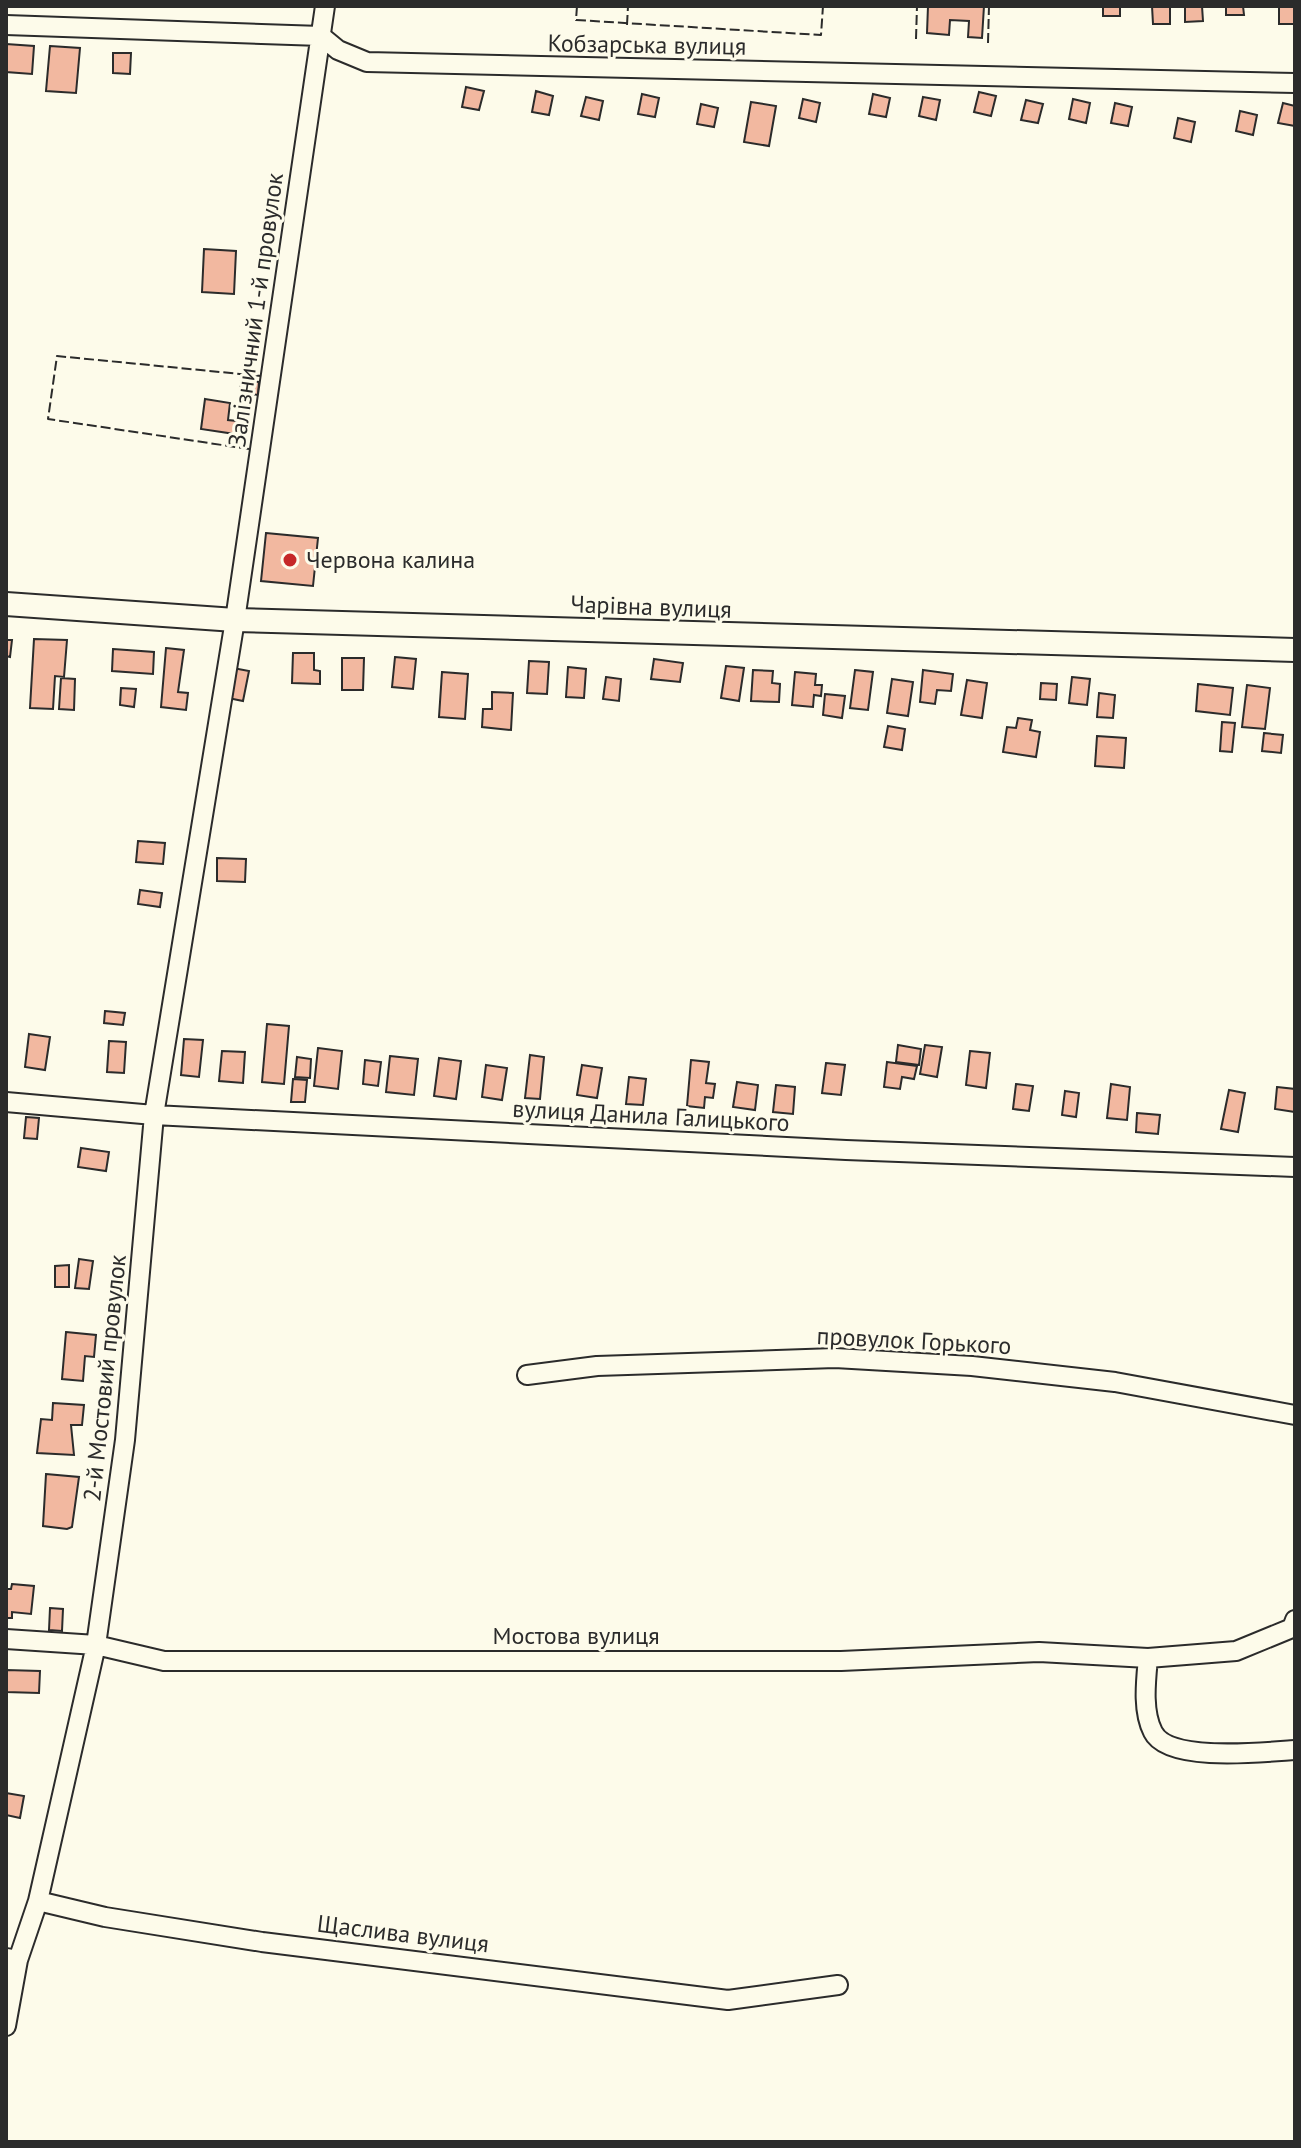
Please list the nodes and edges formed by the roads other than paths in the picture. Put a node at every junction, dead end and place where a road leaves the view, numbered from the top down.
1 (325, 6) edge
2 (6, 25) edge
3 (321, 36) junction
4 (1295, 83) edge
5 (6, 604) edge
6 (235, 620) junction
7 (1295, 650) edge
8 (6, 1102) edge
9 (154, 1115) junction
10 (1295, 1167) edge
11 (527, 1375) dead end
12 (1295, 1415) edge
13 (1295, 1620) edge
14 (6, 1639) edge
15 (96, 1645) junction
16 (1148, 1658) junction
17 (1295, 1750) edge
18 (38, 1901) junction
19 (12, 1959) edge
20 (838, 1985) dead end
21 (6, 2026) edge

1 - 3 street, Залізничний 1-й провулок
2 - 3 street, Кобзарська вулиця
3 - 4 street, Кобзарська вулиця
3 - 6 street, Залізничний 1-й провулок
5 - 6 street, Чарівна вулиця
6 - 7 street, Чарівна вулиця
6 - 9 street, Залізничний 1-й провулок
8 - 9 street, вулиця Данила Галицького
9 - 10 street, вулиця Данила Галицького
9 - 15 street, 2-й Мостовий провулок
11 - 12 street, провулок Горького
13 - 16 street, Мостова вулиця
14 - 15 street, Мостова вулиця
15 - 16 street, Мостова вулиця
15 - 18 street, 2-й Мостовий провулок
16 - 17 street
18 - 19 street
18 - 20 street, Щаслива вулиця
19 - 21 street

